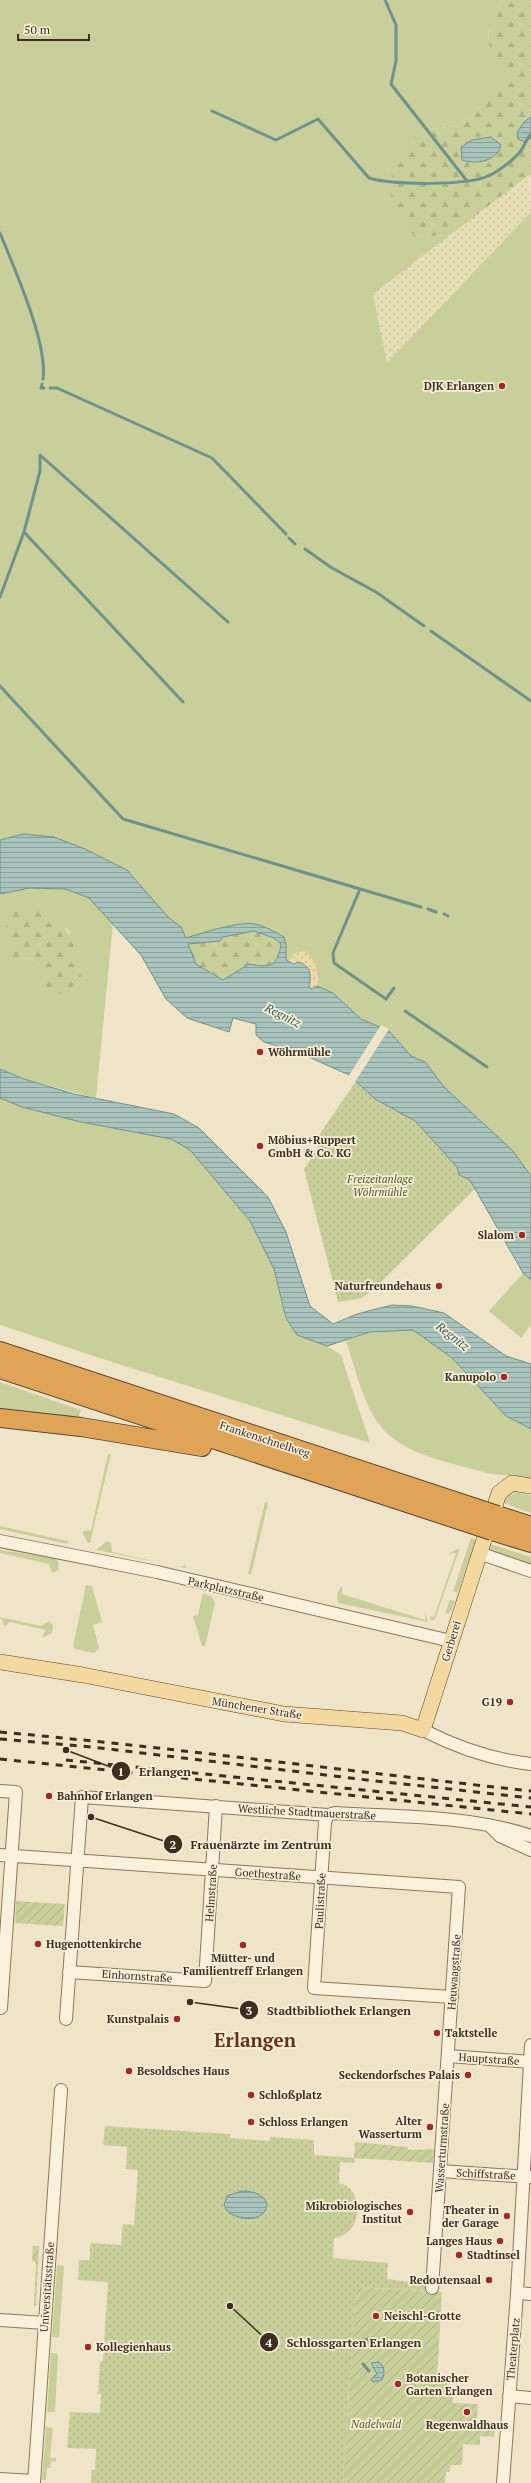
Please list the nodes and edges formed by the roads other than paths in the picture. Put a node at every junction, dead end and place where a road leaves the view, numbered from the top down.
1 (0, 1351) edge
2 (0, 1368) edge
3 (0, 1418) edge
4 (274, 1459) junction
5 (531, 1486) edge
6 (481, 1519) junction
7 (531, 1526) edge
8 (0, 1541) edge
9 (531, 1543) edge
10 (479, 1553) junction
11 (531, 1571) edge
12 (451, 1641) junction
13 (2, 1663) edge
14 (423, 1730) junction
15 (531, 1764) edge
16 (0, 1791) edge
17 (216, 1806) junction
18 (328, 1815) junction
19 (489, 1824) junction
20 (531, 1836) edge
21 (531, 1850) edge
22 (6, 1855) edge
23 (77, 1860) junction
24 (213, 1870) junction
25 (321, 1882) junction
26 (460, 1887) joint
27 (69, 1972) junction
28 (205, 1981) joint
29 (452, 1997) junction
30 (0, 2008) edge
31 (66, 2019) dead end
32 (531, 2045) edge
33 (448, 2056) junction
34 (530, 2062) edge
35 (61, 2090) dead end
36 (440, 2171) junction
37 (527, 2177) edge
38 (432, 2288) dead end
39 (517, 2293) junction
40 (531, 2294) edge
41 (0, 2320) edge
42 (45, 2323) junction
43 (509, 2396) junction
44 (531, 2398) edge
45 (0, 2479) edge
46 (34, 2482) edge
47 (503, 2483) edge

1 - 6 highway, Frankenschnellweg
2 - 4 highway, Frankenschnellweg
3 - 4 highway
4 - 6 highway, Frankenschnellweg
5 - 10 main road, Gerberei
6 - 7 highway, Frankenschnellweg
6 - 9 highway, Frankenschnellweg
8 - 12 street, Parkplatzstraße
10 - 11 street
10 - 12 main road, Gerberei
12 - 14 main road, Gerberei
13 - 14 main road, Münchener Straße
14 - 15 street, Münchener Straße
16 - 22 street
17 - 18 street, Westliche Stadtmauerstraße
17 - 23 street, Westliche Stadtmauerstraße
17 - 24 street, Helmstraße
18 - 19 street, Westliche Stadtmauerstraße
18 - 25 street, Paulistraße
19 - 20 street, Westliche Stadtmauerstraße
19 - 21 street
22 - 23 street, Goethestraße
22 - 30 street
23 - 24 street, Goethestraße
23 - 27 street
24 - 25 street, Goethestraße
24 - 28 street, Helmstraße
25 - 26 street, Goethestraße
25 - 29 street, Paulistraße
26 - 29 street, Heuwaagstraße
27 - 28 street, Einhornstraße
27 - 31 street
29 - 33 street, Heuwaagstraße
32 - 34 street, Theaterplatz
33 - 34 street, Hauptstraße
33 - 36 street, Wasserturmstraße
34 - 37 street, Theaterplatz
35 - 42 street, Universitätsstraße
36 - 37 street, Schiffstraße
36 - 38 street, Wasserturmstraße
37 - 39 street, Theaterplatz
39 - 40 street
39 - 43 street, Theaterplatz
41 - 42 street
42 - 46 street, Universitätsstraße
43 - 44 street, Theaterplatz
43 - 47 street
45 - 46 street

